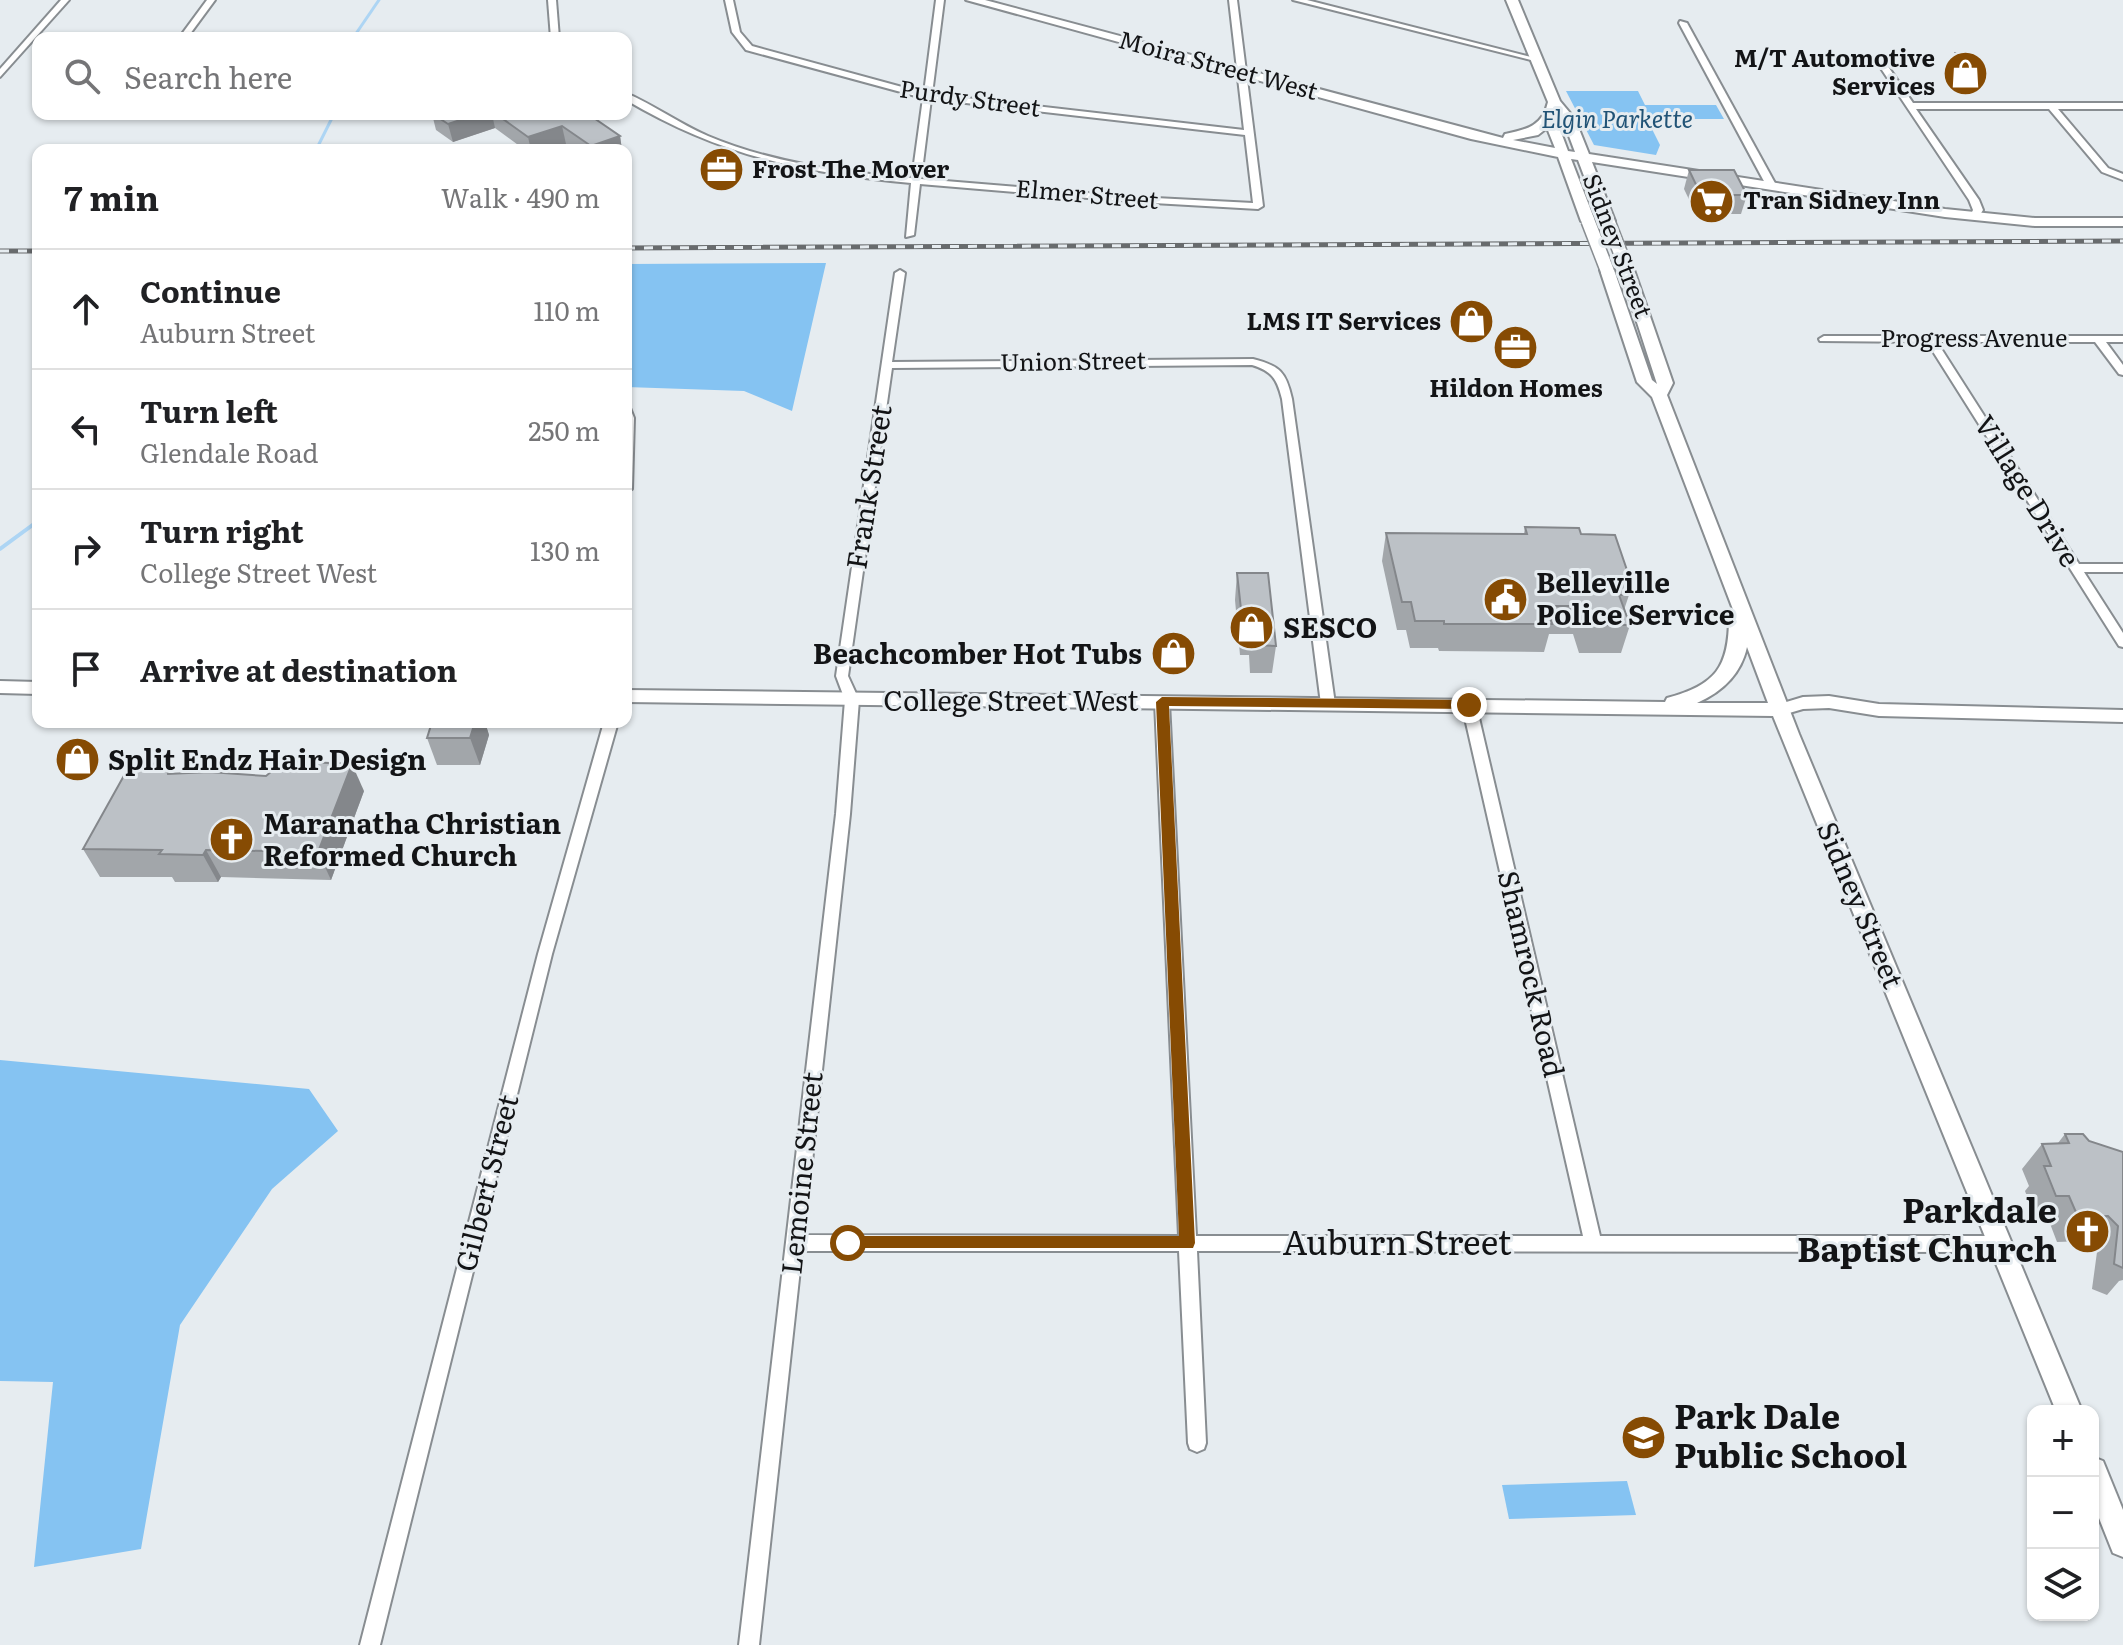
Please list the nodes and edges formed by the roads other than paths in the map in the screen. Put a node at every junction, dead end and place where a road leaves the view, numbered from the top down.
1 (65, 0) edge
2 (211, 0) edge
3 (552, 0) edge
4 (729, 0) edge
5 (940, 0) edge
6 (972, 0) edge
7 (1233, 0) edge
8 (1297, 0) edge
9 (1512, 0) edge
10 (1683, 23) dead end
11 (37, 32) edge
12 (187, 32) edge
13 (555, 32) edge
14 (32, 38) edge
15 (1535, 59) junction
16 (1884, 67) dead end
17 (1242, 73) junction
18 (0, 74) edge
19 (926, 96) junction
20 (632, 100) edge
21 (1554, 102) junction
22 (1910, 106) junction
23 (2051, 106) junction
24 (2123, 106) edge
25 (1550, 119) junction
26 (1464, 131) junction
27 (1250, 133) junction
28 (1509, 137) junction
29 (1562, 151) junction
30 (1583, 155) junction
31 (1649, 169) junction
32 (2123, 177) edge
33 (1729, 178) junction
34 (916, 180) junction
35 (1771, 185) junction
36 (1597, 192) junction
37 (1975, 216) junction
38 (2123, 222) edge
39 (909, 235) dead end
40 (900, 273) dead end
41 (1824, 339) dead end
42 (1930, 339) junction
43 (2098, 339) junction
44 (2123, 339) edge
45 (887, 365) junction
46 (2123, 372) edge
47 (1659, 395) junction
48 (2076, 568) junction
49 (2123, 568) edge
50 (1738, 608) junction
51 (2123, 643) edge
52 (0, 687) edge
53 (32, 688) edge
54 (632, 696) edge
55 (852, 700) junction
56 (1162, 702) junction
57 (1328, 704) junction
58 (1469, 705) junction
59 (1643, 707) junction
60 (1779, 710) junction
61 (2123, 716) edge
62 (609, 728) edge
63 (794, 1243) junction
64 (1187, 1243) junction
65 (1593, 1243) junction
66 (2000, 1244) junction
67 (2067, 1405) edge
68 (1197, 1443) dead end
69 (2096, 1477) edge
70 (2123, 1543) edge
71 (370, 1645) edge
72 (749, 1645) edge

1 - 11 street
2 - 12 street
3 - 13 street
4 - 19 street, Purdy Street
5 - 19 street
6 - 17 main road, Moira Street West
7 - 17 street
8 - 15 street
9 - 15 main road, Sidney Street
10 - 35 street
14 - 18 street
15 - 21 main road, Sidney Street
16 - 22 street
17 - 26 main road, Moira Street West
17 - 27 street
19 - 27 street, Purdy Street
19 - 34 street
20 - 34 street, Elmer Street
21 - 25 main road
21 - 30 main road, Sidney Street
22 - 23 street
22 - 37 street
23 - 24 street
23 - 32 street
25 - 28 main road
25 - 29 main road, Sidney Street
26 - 28 main road, Moira Street West
26 - 29 main road, Moira Street West
27 - 34 street, Elmer Street
28 - 29 main road, Moira Street West
29 - 30 main road, Moira Street West
29 - 47 main road, Sidney Street, bridge
30 - 31 main road, Moira Street West
30 - 33 main road, Moira Street West
30 - 36 main road, Sidney Street
31 - 33 main road, Moira Street West
31 - 36 main road
33 - 35 main road, Moira Street West
34 - 39 street
35 - 37 main road, Moira Street West
36 - 47 main road, Sidney Street, bridge
37 - 38 main road, Moira Street West
40 - 45 street, Frank Street
41 - 42 street, Progress Avenue
42 - 43 street, Progress Avenue
42 - 48 street, Village Drive
43 - 44 street, Progress Avenue
43 - 46 street
45 - 55 street, Frank Street
45 - 57 street, Union Street
47 - 50 main road, Sidney Street
48 - 49 street
48 - 51 street, Village Drive
50 - 59 main road
50 - 60 main road, Sidney Street
52 - 53 main road
54 - 55 main road, College Street West
55 - 56 main road, College Street West
55 - 63 street, Lemoine Street
56 - 57 main road, College Street West
56 - 64 street
57 - 58 main road, College Street West
58 - 59 main road, College Street West
58 - 65 street, Shamrock Road
59 - 60 main road, College Street West
60 - 61 street, College Street West
60 - 66 main road, Sidney Street
62 - 71 street, Gilbert Street
63 - 64 street, Auburn Street
63 - 72 street, Lemoine Street
64 - 65 street, Auburn Street
64 - 68 street
65 - 66 street, Auburn Street
66 - 67 main road, Sidney Street
69 - 70 main road

